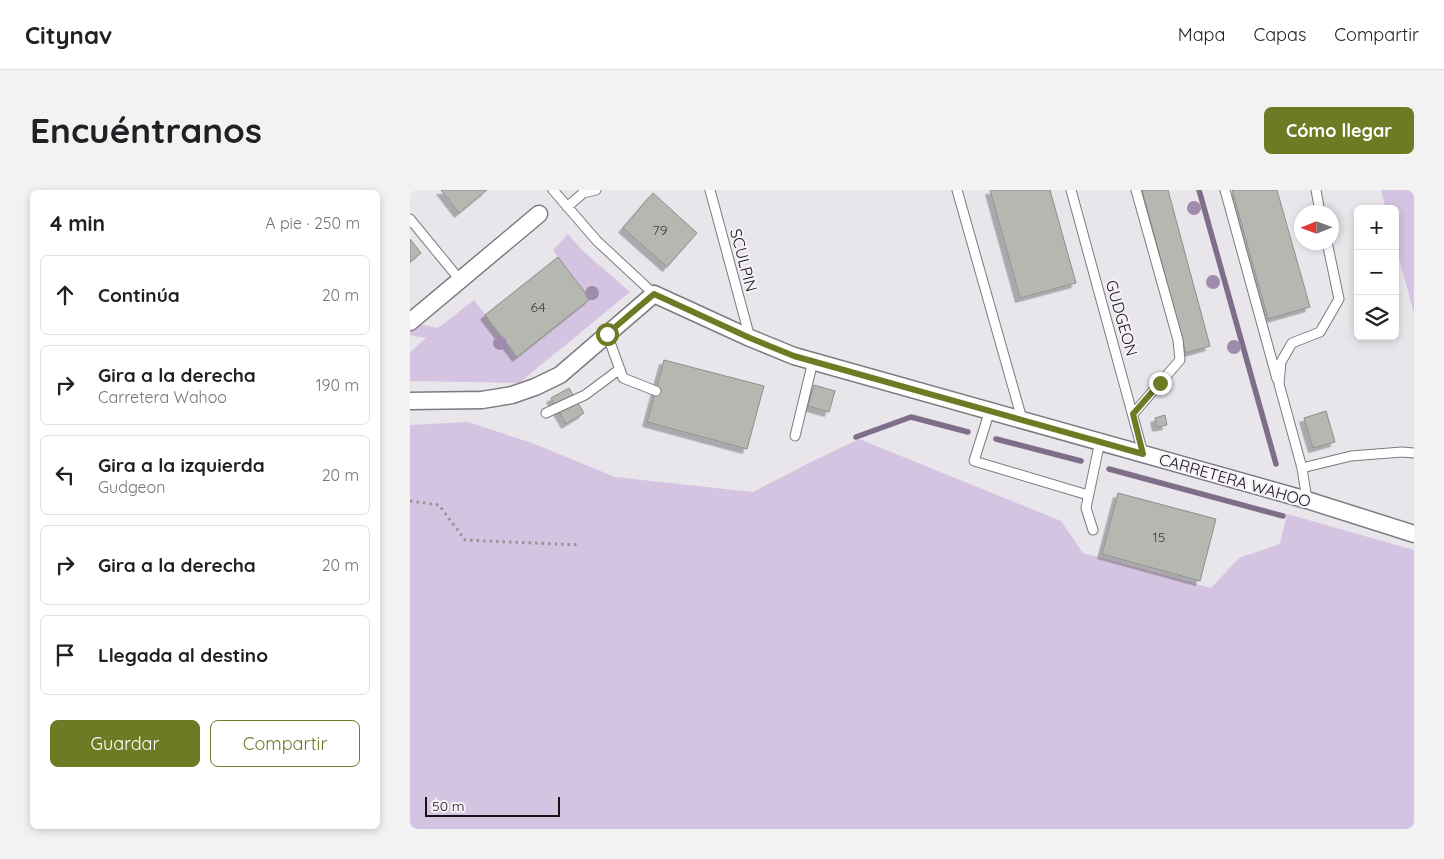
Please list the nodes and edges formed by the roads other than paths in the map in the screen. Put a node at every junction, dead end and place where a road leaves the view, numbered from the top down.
1 (553, 190) edge
2 (596, 190) edge
3 (710, 190) edge
4 (956, 190) edge
5 (1071, 190) edge
6 (1136, 190) edge
7 (1225, 190) edge
8 (1316, 190) edge
9 (582, 192) edge
10 (1319, 205) edge
11 (567, 207) junction
12 (539, 214) dead end
13 (410, 219) edge
14 (1329, 250) edge
15 (460, 280) junction
16 (654, 294) junction
17 (410, 322) edge
18 (607, 334) junction
19 (750, 338) junction
20 (812, 361) junction
21 (620, 369) junction
22 (1279, 384) junction
23 (656, 391) dead end
24 (410, 401) edge
25 (990, 410) junction
26 (546, 413) dead end
27 (1133, 414) junction
28 (1022, 419) junction
29 (795, 436) dead end
30 (1100, 441) junction
31 (1414, 453) edge
32 (1143, 454) junction
33 (1302, 468) junction
34 (1088, 495) junction
35 (1307, 500) junction
36 (1093, 530) dead end
37 (1414, 534) edge

1 - 11 lane, CARRETERA WAHOO
2 - 9 lane
3 - 19 lane, SCULPIN
4 - 28 lane
5 - 27 lane, GUDGEON
6 - 27 lane
7 - 22 lane
8 - 10 lane
9 - 11 lane
11 - 16 lane, CARRETERA WAHOO
12 - 15 street
13 - 15 lane
14 - 22 lane
15 - 17 street
16 - 18 street
16 - 19 street, CARRETERA WAHOO
18 - 21 lane
18 - 24 street
19 - 20 street, CARRETERA WAHOO
20 - 25 street, CARRETERA WAHOO
20 - 29 lane
21 - 23 lane
21 - 26 lane
22 - 33 lane
25 - 28 street, CARRETERA WAHOO
25 - 34 lane
27 - 32 lane, GUDGEON
28 - 30 street, CARRETERA WAHOO
30 - 32 street, CARRETERA WAHOO
30 - 34 lane
31 - 33 lane
32 - 35 street, CARRETERA WAHOO
33 - 35 lane
34 - 36 lane
35 - 37 street, CARRETERA WAHOO

